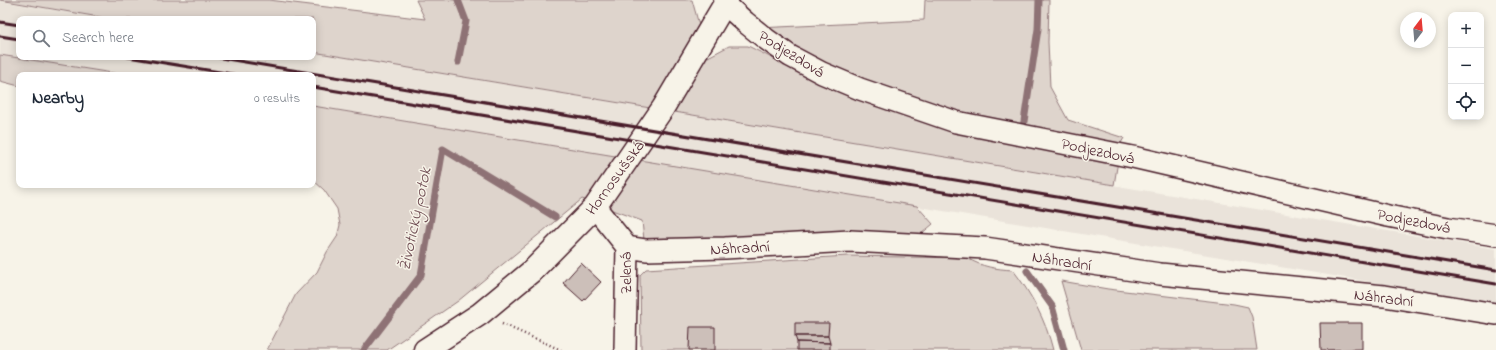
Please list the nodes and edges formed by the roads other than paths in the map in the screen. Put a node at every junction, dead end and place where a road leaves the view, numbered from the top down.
1 (726, 2) edge
2 (595, 207) junction
3 (1496, 235) edge
4 (627, 247) junction
5 (1496, 314) edge
6 (425, 350) edge
7 (625, 350) edge

1 - 2 street, Hornosušská
1 - 3 street, Podjezdová
2 - 4 street, Zelená
2 - 6 street, Hornosušská
4 - 5 street, Náhradní
4 - 7 street, Zelená

